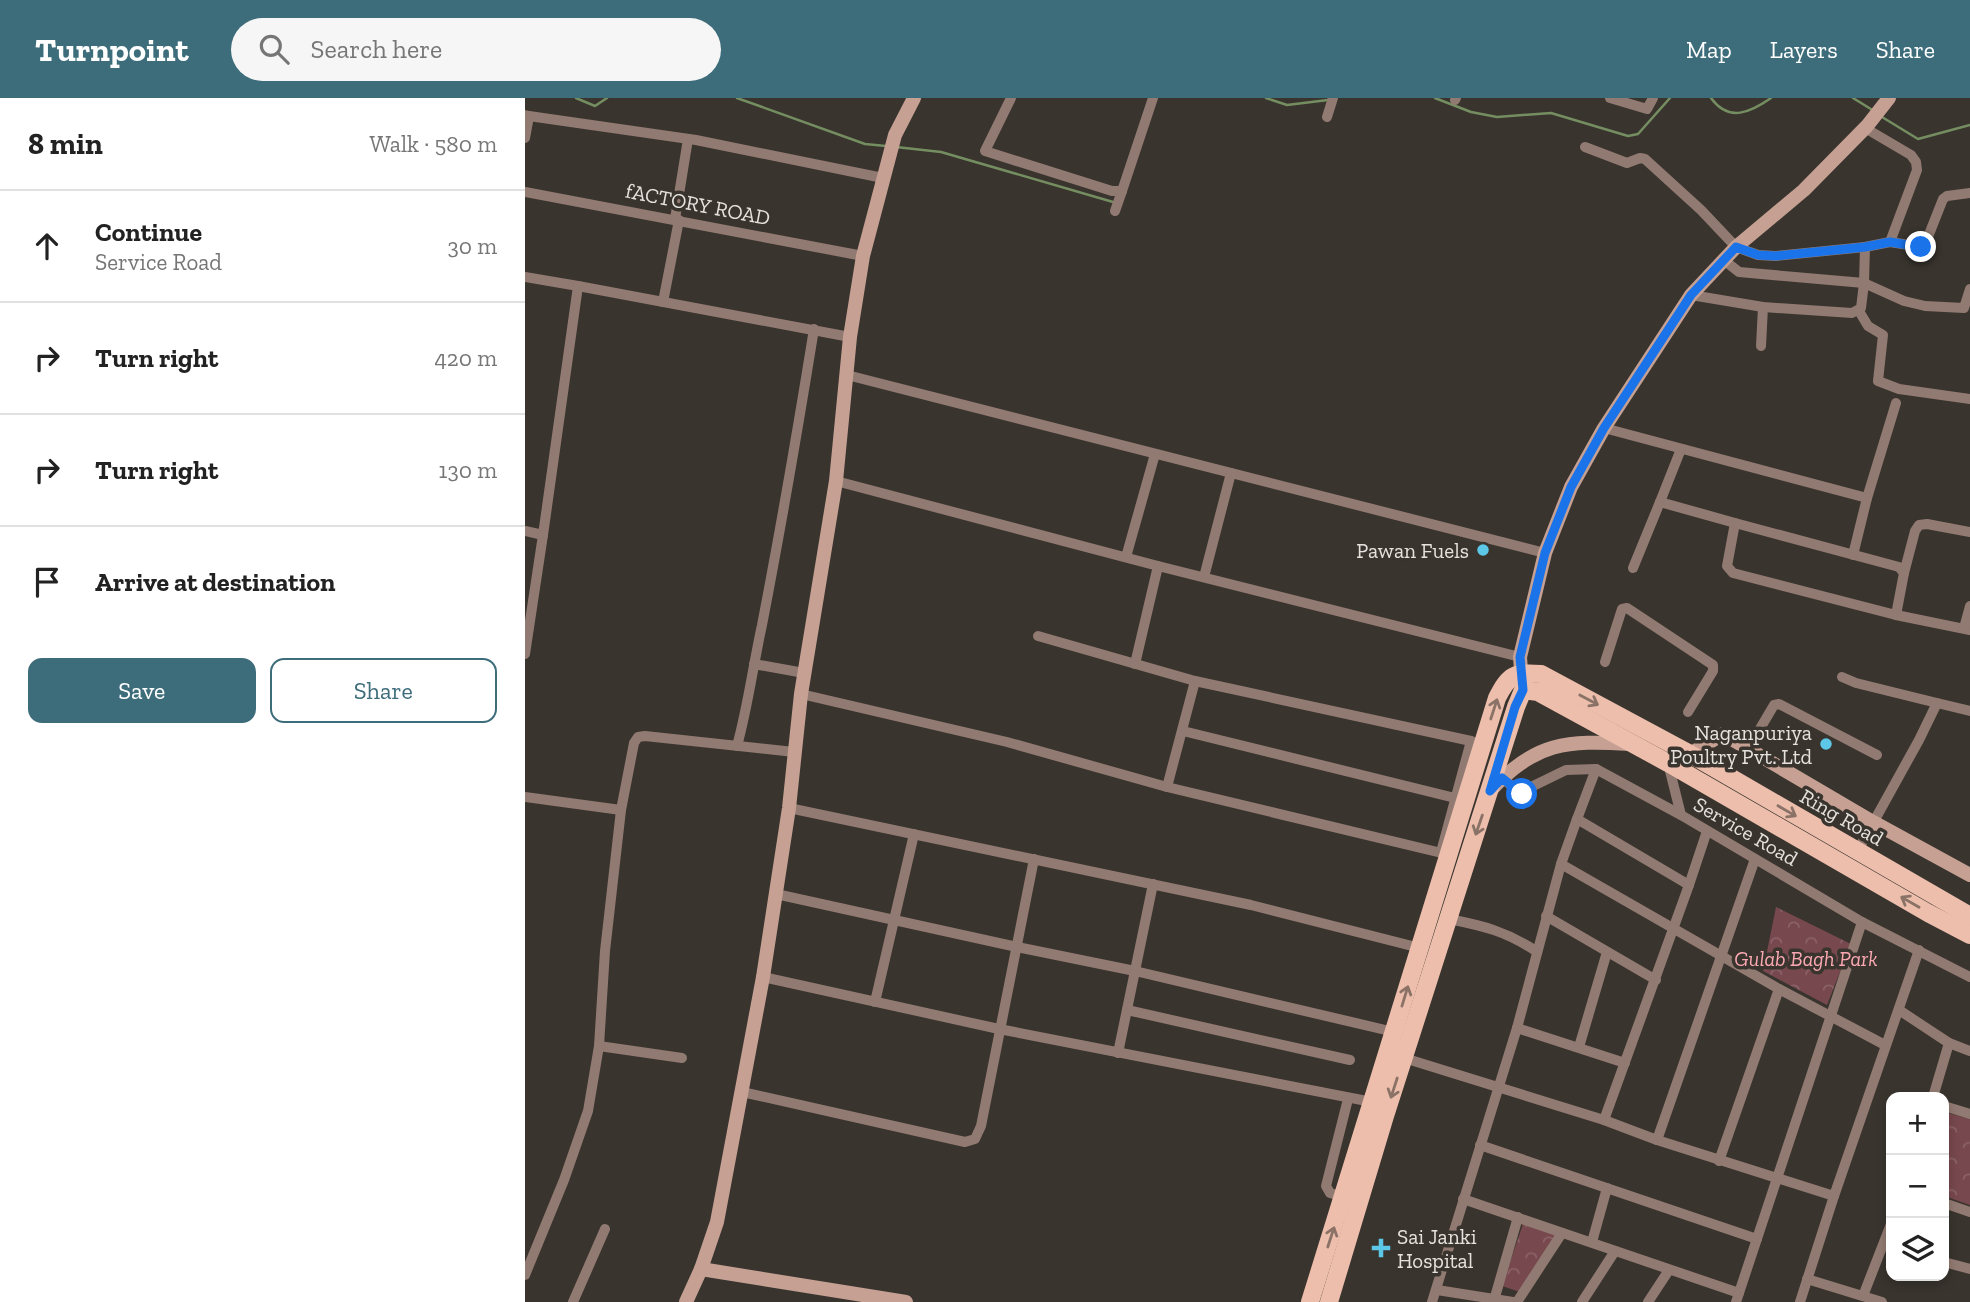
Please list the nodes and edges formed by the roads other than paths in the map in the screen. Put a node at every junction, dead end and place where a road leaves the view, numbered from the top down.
1 (914, 98) edge
2 (1011, 98) edge
3 (1153, 98) edge
4 (1610, 98) edge
5 (1653, 98) edge
6 (1889, 98) edge
7 (1332, 101) edge
8 (527, 116) edge
9 (1327, 117) dead end
10 (1866, 127) junction
11 (525, 138) edge
12 (688, 139) junction
13 (1585, 147) dead end
14 (883, 178) junction
15 (525, 192) edge
16 (1970, 193) edge
17 (677, 220) junction
18 (1890, 242) junction
19 (1736, 247) junction
20 (1865, 247) junction
21 (863, 256) junction
22 (1725, 261) junction
23 (525, 277) edge
24 (1864, 283) junction
25 (578, 286) junction
26 (1970, 289) edge
27 (1691, 295) junction
28 (663, 302) junction
29 (1763, 307) junction
30 (1859, 311) junction
31 (814, 329) junction
32 (850, 337) junction
33 (1761, 346) dead end
34 (847, 374) junction
35 (1970, 399) edge
36 (1896, 403) dead end
37 (1604, 428) junction
38 (1681, 449) junction
39 (1155, 454) junction
40 (1231, 473) junction
41 (836, 481) junction
42 (1867, 498) junction
43 (1660, 502) junction
44 (1735, 523) junction
45 (525, 531) edge
46 (1970, 532) edge
47 (543, 535) junction
48 (1545, 553) junction
49 (1853, 555) junction
50 (1126, 557) junction
51 (1157, 566) junction
52 (1633, 568) dead end
53 (1905, 573) junction
54 (1204, 577) junction
55 (1970, 606) edge
56 (1896, 615) junction
57 (1967, 629) edge
58 (1038, 636) dead end
59 (525, 654) edge
60 (1605, 662) dead end
61 (754, 664) junction
62 (1135, 664) junction
63 (804, 673) junction
64 (1517, 675) junction
65 (1842, 677) dead end
66 (1195, 681) junction
67 (801, 694) junction
68 (1937, 704) junction
69 (1970, 711) edge
70 (1688, 712) dead end
71 (1183, 731) junction
72 (1477, 744) junction
73 (1635, 744) junction
74 (737, 746) junction
75 (1748, 749) junction
76 (794, 752) junction
77 (1690, 754) junction
78 (1877, 755) dead end
79 (1668, 763) junction
80 (1596, 769) junction
81 (1496, 785) junction
82 (1167, 787) junction
83 (525, 797) edge
84 (1455, 798) junction
85 (789, 808) junction
86 (621, 810) junction
87 (1681, 815) junction
88 (1577, 819) junction
89 (1873, 822) junction
90 (1707, 831) junction
91 (914, 834) junction
92 (1857, 852) junction
93 (1445, 854) junction
94 (1034, 859) junction
95 (1755, 859) junction
96 (1561, 864) junction
97 (1970, 875) edge
98 (1153, 884) junction
99 (1689, 885) junction
100 (776, 894) junction
101 (1546, 916) junction
102 (1970, 916) edge
103 (1449, 919) junction
104 (894, 920) junction
105 (1861, 922) junction
106 (1675, 929) junction
107 (1970, 935) edge
108 (1017, 947) junction
109 (1420, 948) junction
110 (1919, 950) junction
111 (1536, 951) junction
112 (1607, 952) junction
113 (1721, 956) junction
114 (1135, 971) junction
115 (763, 977) junction
116 (1970, 977) edge
117 (1656, 980) junction
118 (1779, 989) junction
119 (874, 1002) junction
120 (1127, 1010) junction
121 (1899, 1010) junction
122 (1832, 1018) junction
123 (1517, 1028) junction
124 (999, 1029) junction
125 (1394, 1032) junction
126 (1949, 1042) junction
127 (1885, 1045) junction
128 (599, 1046) junction
129 (1579, 1047) junction
130 (1970, 1051) edge
131 (1118, 1053) junction
132 (682, 1058) dead end
133 (1404, 1058) junction
134 (1350, 1060) dead end
135 (1625, 1063) junction
136 (1498, 1086) junction
137 (742, 1092) junction
138 (1934, 1092) edge
139 (1348, 1099) junction
140 (1372, 1102) junction
141 (1949, 1108) edge
142 (1970, 1114) edge
143 (1604, 1120) junction
144 (1657, 1140) junction
145 (1480, 1145) junction
146 (1719, 1161) junction
147 (1776, 1180) junction
148 (1607, 1188) junction
149 (1834, 1196) junction
150 (1344, 1197) junction
151 (1463, 1199) junction
152 (1949, 1205) edge
153 (1970, 1212) edge
154 (1518, 1217) junction
155 (605, 1228) dead end
156 (1562, 1233) junction
157 (1757, 1239) junction
158 (1592, 1242) junction
159 (1886, 1249) edge
160 (1615, 1251) junction
161 (1949, 1263) edge
162 (701, 1269) junction
163 (1970, 1269) edge
164 (1668, 1270) junction
165 (525, 1275) edge
166 (1807, 1279) junction
167 (1437, 1290) junction
168 (1863, 1296) junction
169 (1495, 1297) junction
170 (1737, 1297) edge
171 (573, 1302) edge
172 (686, 1302) edge
173 (906, 1302) edge
174 (1310, 1302) edge
175 (1329, 1302) edge
176 (1432, 1302) edge
177 (1515, 1302) edge
178 (1582, 1302) edge
179 (1648, 1302) edge
180 (1800, 1302) edge
181 (1882, 1302) edge

1 - 14 street
2 - 3 street
4 - 5 street
6 - 10 street
7 - 9 street
8 - 11 street
8 - 12 street
10 - 18 street
10 - 19 street
12 - 14 street
12 - 17 street
13 - 19 street
14 - 21 street
15 - 17 street, fACTORY ROAD
16 - 18 street
17 - 21 street, fACTORY ROAD
17 - 28 street
18 - 20 street
19 - 20 street
19 - 22 street
20 - 24 street
21 - 32 street
22 - 24 street
22 - 27 street
23 - 25 street
24 - 26 street
24 - 30 street
25 - 28 street
25 - 47 street
27 - 29 street
27 - 37 street
28 - 31 street
29 - 30 street
29 - 33 street
30 - 35 street
31 - 32 street
31 - 61 street
32 - 34 street
34 - 39 street
34 - 41 street
36 - 42 street
37 - 38 street
37 - 48 street
38 - 42 street
38 - 43 street
39 - 40 street
39 - 50 street
40 - 48 street
40 - 54 street
41 - 50 street
41 - 63 street
42 - 49 street
43 - 44 street
43 - 52 street
44 - 49 street
44 - 56 street
45 - 47 street
46 - 53 street
47 - 59 street
48 - 64 street
49 - 53 street
50 - 51 street
51 - 54 street
51 - 62 street
53 - 56 street
54 - 64 street
55 - 57 street
56 - 57 street
58 - 62 street
60 - 70 street
61 - 63 street
61 - 74 street
62 - 66 street
63 - 67 street
72 -> 64 main road
64 - 73 main road, Ring Road
64 -> 77 main road, Ring Road
64 - 81 main road
65 - 68 street
66 - 71 street
66 - 72 street
67 - 76 street
67 - 82 street
68 - 69 street
68 - 89 street
71 - 82 street
71 - 84 street
72 - 84 street
72 - 93 main road
73 - 79 main road, Ring Road
73 - 81 street
74 - 76 street
74 - 86 street
75 - 77 street
75 - 78 street
75 - 89 street
76 - 85 street
77 -> 92 main road, Ring Road
79 - 87 street
107 -> 79 main road, Ring Road
80 - 81 street
80 - 87 street, Service Road
80 - 88 street
81 -> 103 main road
82 - 93 street
83 - 86 street
84 - 93 street
85 - 91 street
85 - 100 street
86 - 128 street
87 - 90 street, Service Road
88 - 96 street
88 - 99 street
89 - 92 street
89 - 97 street
90 - 95 street, Service Road
90 - 99 street
91 - 94 street
91 - 104 street
92 - 102 main road, Ring Road
93 - 109 main road
94 - 98 street
94 - 108 street
95 - 105 street, Service Road
95 - 113 street
96 - 101 street
96 - 106 street
98 - 109 street
98 - 114 street
99 - 106 street
100 - 104 street
100 - 115 street
101 - 111 street
101 - 112 street
103 - 111 street
103 - 133 main road
104 - 108 street
104 - 119 street
105 - 110 street, Service Road
105 - 122 street
106 - 113 street
106 - 117 street
108 - 114 street
108 - 124 street
125 -> 109 main road
110 - 116 street, Service Road
110 - 121 street
111 - 123 street
112 - 117 street
112 - 129 street
113 - 118 street
113 - 144 street
114 - 120 street
114 - 125 street
115 - 119 street
115 - 137 street
117 - 135 street
118 - 122 street
118 - 146 street
119 - 124 street
120 - 131 street
120 - 134 street
121 - 126 street
121 - 127 street
122 - 127 street
122 - 147 street
123 - 129 street
123 - 136 street
124 - 131 street
124 - 137 street
125 - 140 main road
126 - 130 street
126 - 138 street
127 - 149 street
128 - 132 street
128 - 165 street
129 - 135 street
131 - 139 street
133 - 136 street
133 -> 175 main road
135 - 143 street
136 - 143 street
136 - 145 street
137 - 162 street
139 - 140 street
139 - 150 street
140 - 150 main road
141 - 142 street
143 - 144 street
144 - 146 street
145 - 148 street
145 - 151 street
146 - 147 street
147 - 149 street
147 - 157 street
148 - 157 street
148 - 158 street
149 - 166 street
174 -> 150 main road
151 - 154 street
151 - 167 street
152 - 153 street
154 - 156 street
154 - 169 street
155 - 171 street
156 - 158 street
156 - 177 street
157 - 170 street
158 - 160 street
159 - 168 street
160 - 164 street
160 - 178 street
161 - 163 street
162 - 172 street
162 - 173 street
164 - 170 street
164 - 179 street
166 - 168 street
166 - 180 street
167 - 169 street
167 - 176 street
168 - 181 street
169 - 177 street

